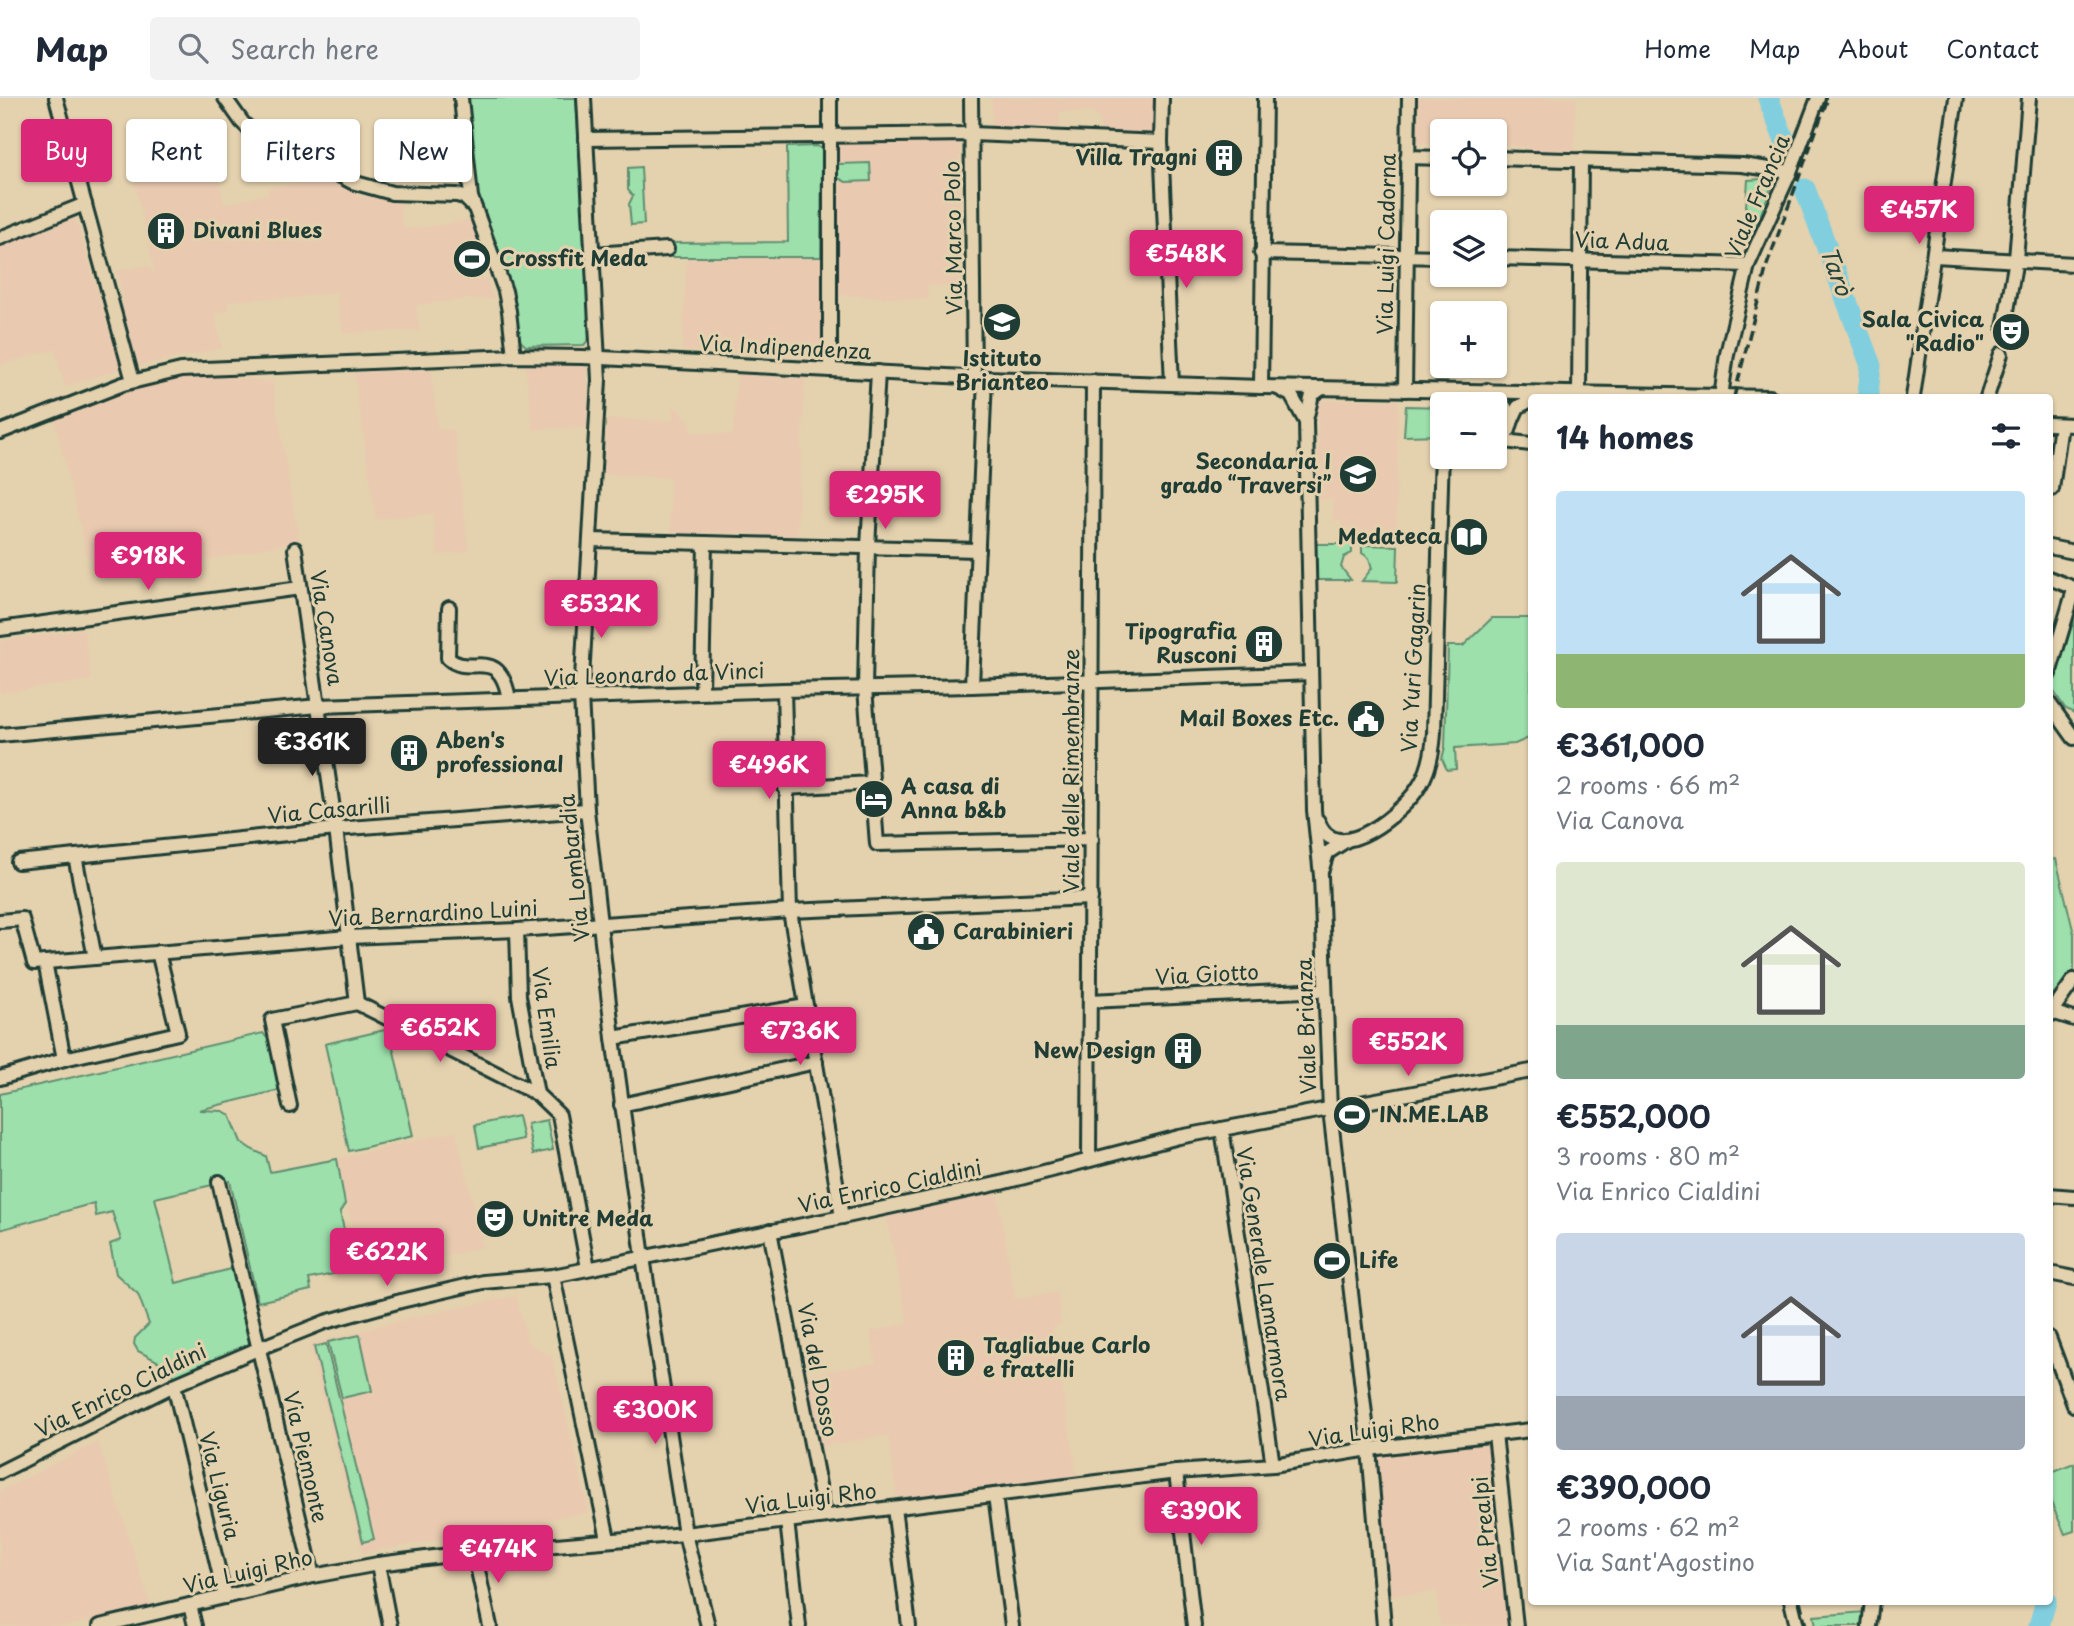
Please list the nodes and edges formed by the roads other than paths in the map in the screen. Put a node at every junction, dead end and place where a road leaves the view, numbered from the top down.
1 (56, 98) edge
2 (225, 98) edge
3 (461, 98) edge
4 (584, 98) edge
5 (830, 98) edge
6 (971, 98) edge
7 (1162, 98) edge
8 (1265, 98) edge
9 (1409, 98) edge
10 (1818, 98) edge
11 (1956, 98) edge
12 (2029, 98) edge
13 (972, 134) junction
14 (830, 136) junction
15 (586, 139) junction
16 (1161, 142) junction
17 (1407, 157) junction
18 (1430, 158) edge
19 (1507, 159) edge
20 (1581, 160) junction
21 (1790, 172) junction
22 (85, 204) junction
23 (474, 206) junction
24 (0, 238) edge
25 (667, 249) dead end
26 (1261, 253) junction
27 (593, 254) junction
28 (1406, 256) junction
29 (1935, 256) junction
30 (1430, 257) edge
31 (1507, 258) edge
32 (2016, 259) junction
33 (1580, 260) junction
34 (2074, 264) edge
35 (1748, 265) junction
36 (2004, 328) dead end
37 (2001, 354) dead end
38 (514, 356) junction
39 (598, 358) junction
40 (830, 370) junction
41 (878, 372) junction
42 (980, 377) junction
43 (133, 381) junction
44 (1093, 382) junction
45 (1172, 384) junction
46 (1261, 387) junction
47 (1278, 388) junction
48 (1322, 388) junction
49 (1405, 390) junction
50 (1487, 390) junction
51 (1579, 392) junction
52 (1563, 394) edge
53 (1650, 394) edge
54 (1721, 394) edge
55 (1913, 394) edge
56 (1988, 394) edge
57 (1528, 402) edge
58 (1512, 420) junction
59 (1306, 422) junction
60 (2061, 424) edge
61 (1507, 431) edge
62 (0, 432) edge
63 (1507, 441) edge
64 (1528, 444) edge
65 (1441, 469) edge
66 (2053, 482) edge
67 (591, 540) junction
68 (705, 543) junction
69 (868, 545) junction
70 (2053, 548) edge
71 (295, 549) dead end
72 (978, 550) junction
73 (2074, 552) edge
74 (2053, 580) edge
75 (300, 588) junction
76 (2074, 589) edge
77 (449, 608) dead end
78 (0, 629) edge
79 (2053, 660) edge
80 (1311, 673) junction
81 (1092, 681) junction
82 (972, 686) junction
83 (865, 688) junction
84 (784, 690) junction
85 (702, 692) junction
86 (581, 696) junction
87 (509, 699) junction
88 (319, 706) junction
89 (2053, 708) edge
90 (0, 735) edge
91 (2074, 737) edge
92 (871, 783) junction
93 (785, 788) junction
94 (587, 810) junction
95 (1314, 810) junction
96 (336, 829) junction
97 (1092, 839) junction
98 (1349, 839) junction
99 (75, 856) junction
100 (18, 862) dead end
101 (1321, 876) junction
102 (1091, 898) junction
103 (790, 911) junction
104 (0, 921) edge
105 (599, 924) junction
106 (517, 930) junction
107 (349, 937) junction
108 (158, 952) junction
109 (95, 958) junction
110 (46, 962) junction
111 (2074, 980) edge
112 (1325, 990) junction
113 (1090, 1001) junction
114 (357, 1003) junction
115 (806, 1006) junction
116 (2053, 1010) edge
117 (2053, 1015) edge
118 (2074, 1019) edge
119 (613, 1038) junction
120 (64, 1059) junction
121 (816, 1062) junction
122 (1528, 1072) edge
123 (0, 1078) edge
124 (537, 1094) junction
125 (621, 1105) junction
126 (290, 1106) dead end
127 (1330, 1110) junction
128 (1222, 1129) junction
129 (1089, 1160) junction
130 (219, 1182) dead end
131 (2053, 1195) edge
132 (2074, 1197) edge
133 (842, 1217) junction
134 (771, 1231) junction
135 (643, 1257) junction
136 (589, 1268) junction
137 (2053, 1274) edge
138 (553, 1276) junction
139 (2074, 1278) edge
140 (260, 1348) junction
141 (2053, 1349) edge
142 (174, 1385) junction
143 (2074, 1405) edge
144 (1528, 1430) edge
145 (1495, 1434) junction
146 (1369, 1449) junction
147 (1273, 1465) junction
148 (0, 1472) edge
149 (1176, 1472) junction
150 (995, 1495) junction
151 (894, 1508) junction
152 (825, 1516) junction
153 (787, 1521) junction
154 (685, 1534) junction
155 (608, 1539) junction
156 (474, 1552) junction
157 (378, 1564) junction
158 (313, 1576) junction
159 (225, 1597) junction
160 (190, 1605) junction
161 (1792, 1605) edge
162 (1872, 1605) edge
163 (124, 1623) edge
164 (100, 1626) edge
165 (195, 1626) edge
166 (390, 1626) edge
167 (490, 1626) edge
168 (708, 1626) edge
169 (799, 1626) edge
170 (909, 1626) edge
171 (1012, 1626) edge
172 (1194, 1626) edge
173 (1384, 1626) edge
174 (1516, 1626) edge
175 (1797, 1626) edge
176 (1869, 1626) edge

1 - 22 street
2 - 23 street
3 - 23 street
4 - 15 street, Via Lombardia
5 - 14 street
6 - 13 street, Via Marco Polo
7 - 16 street
8 - 26 street
9 - 17 street, Via Luigi Cadorna
10 - 21 street, Viale Francia
11 - 29 street
12 - 32 street
13 - 14 street
13 - 16 street
13 - 42 street, Via Marco Polo
14 - 15 street
14 - 40 street
15 - 27 street, Via Lombardia
16 - 45 street
17 - 18 street
17 - 28 street, Via Luigi Cadorna
19 - 20 street
20 - 21 street
20 - 33 street
21 - 35 street, Viale Francia
22 - 24 street
22 - 43 street
23 - 38 street
25 - 27 street
26 - 28 street
26 - 46 street
27 - 39 street, Via Lombardia
28 - 30 street
28 - 49 street, Via Luigi Cadorna
29 - 32 street
29 - 55 street
31 - 33 street, Via Adua
32 - 34 street
32 - 36 street
33 - 35 street, Via Adua
33 - 51 street
35 - 54 street, Viale Francia
37 - 56 street
38 - 39 street, Via Indipendenza
38 - 43 street, Via Indipendenza
39 - 40 street, Via Indipendenza
39 - 67 street, Via Lombardia
40 - 41 street, Via Indipendenza
41 - 42 street, Via Indipendenza
41 - 69 street
42 - 44 street, Via Indipendenza
42 - 72 street, Via Marco Polo
43 - 62 street, Via Indipendenza
44 - 45 street, Via Indipendenza
44 - 81 street, Viale delle Rimembranze
45 - 46 street, Via Indipendenza
46 - 47 street, Via Indipendenza
47 - 48 street, Via Indipendenza
47 - 59 street
48 - 49 street, Via Indipendenza
48 - 59 street, Viale Brianza
49 - 50 street, Via Indipendenza
50 - 51 street, Via Indipendenza
50 - 58 street
51 - 52 street, Via Indipendenza
51 - 53 street, Via Indipendenza
57 - 58 street
58 - 61 street
59 - 80 street, Viale Brianza
60 - 66 street
63 - 64 street
65 - 98 street, Via Yuri Gagarin
67 - 68 street
67 - 86 street, Via Lombardia
68 - 69 street
68 - 85 street
69 - 72 street
69 - 83 street
70 - 73 street
71 - 75 street, Via Canova
72 - 82 street, Via Marco Polo
74 - 76 street
75 - 78 street
75 - 88 street, Via Canova
76 - 79 street
77 - 87 street
80 - 81 street, Via Leonardo da Vinci
80 - 95 street, Viale Brianza
81 - 82 street, Via Leonardo da Vinci
81 - 97 street, Viale delle Rimembranze
82 - 83 street, Via Leonardo da Vinci
83 - 84 street, Via Leonardo da Vinci
83 - 92 street
84 - 85 street, Via Leonardo da Vinci
84 - 93 street
85 - 86 street, Via Leonardo da Vinci
86 - 87 street, Via Leonardo da Vinci
86 - 94 street, Via Lombardia
87 - 88 street, Via Leonardo da Vinci
88 - 90 street, Via Leonardo da Vinci
88 - 96 street, Via Canova
89 - 91 street
92 - 93 street
92 - 97 street
93 - 103 street
94 - 96 street, Via Casarilli
94 - 105 street, Via Lombardia
95 - 98 street
95 - 101 street, Viale Brianza
96 - 99 street, Via Casarilli
96 - 107 street, Via Canova
97 - 102 street, Viale delle Rimembranze
98 - 101 street, Via Yuri Gagarin
99 - 100 street, Via Casarilli
99 - 109 street
101 - 112 street, Viale Brianza
102 - 103 street, Via Bernardino Luini
102 - 113 street, Viale delle Rimembranze
103 - 105 street, Via Bernardino Luini
103 - 115 street
104 - 110 street
105 - 106 street, Via Bernardino Luini
105 - 119 street, Via Lombardia
106 - 107 street, Via Bernardino Luini
106 - 124 street, Via Emilia
107 - 108 street, Via Bernardino Luini
107 - 114 street, Via Canova
108 - 109 street, Via Bernardino Luini
108 - 120 street
109 - 110 street, Via Bernardino Luini
110 - 120 street
111 - 116 street
112 - 113 street, Via Giotto
112 - 127 street, Viale Brianza
113 - 129 street, Viale delle Rimembranze
114 - 124 street
114 - 126 street
115 - 119 street
115 - 121 street
117 - 118 street
119 - 125 street, Via Lombardia
120 - 123 street
121 - 125 street
121 - 133 street
122 - 127 street, Via Enrico Cialdini
124 - 136 street, Via Emilia
125 - 135 street, Via Lombardia
127 - 128 street, Via Enrico Cialdini
127 - 146 street, Viale Brianza
128 - 129 street, Via Enrico Cialdini
128 - 147 street, Via Generale Lamarmora
129 - 133 street, Via Enrico Cialdini
130 - 140 street
131 - 132 street
133 - 134 street, Via Enrico Cialdini
134 - 135 street, Via Enrico Cialdini
134 - 152 street, Via del Dosso
135 - 136 street, Via Enrico Cialdini
135 - 154 street, Via Lombardia
136 - 138 street, Via Enrico Cialdini
137 - 139 street
138 - 140 street, Via Enrico Cialdini
138 - 155 street
140 - 142 street, Via Enrico Cialdini
140 - 158 street, Via Piemonte
141 - 143 street
142 - 148 street, Via Enrico Cialdini
142 - 159 street, Via Liguria
144 - 145 street, Via Luigi Rho
145 - 146 street, Via Luigi Rho
145 - 174 street, Via Prealpi
146 - 147 street, Via Luigi Rho
146 - 173 street, Viale Brianza
147 - 149 street, Via Luigi Rho
149 - 150 street, Via Luigi Rho
149 - 172 street
150 - 151 street, Via Luigi Rho
150 - 171 street
151 - 152 street, Via Luigi Rho
151 - 170 street
152 - 153 street, Via Luigi Rho
153 - 154 street, Via Luigi Rho
153 - 169 street
154 - 155 street, Via Luigi Rho
154 - 168 street, Via Lombardia
155 - 156 street, Via Luigi Rho
156 - 157 street, Via Luigi Rho
156 - 167 street
157 - 158 street, Via Luigi Rho
157 - 166 street
158 - 159 street, Via Luigi Rho
159 - 160 street, Via Luigi Rho
160 - 163 street, Via Luigi Rho
160 - 165 street
161 - 175 street
162 - 176 street
163 - 164 street, Via Luigi Rho

